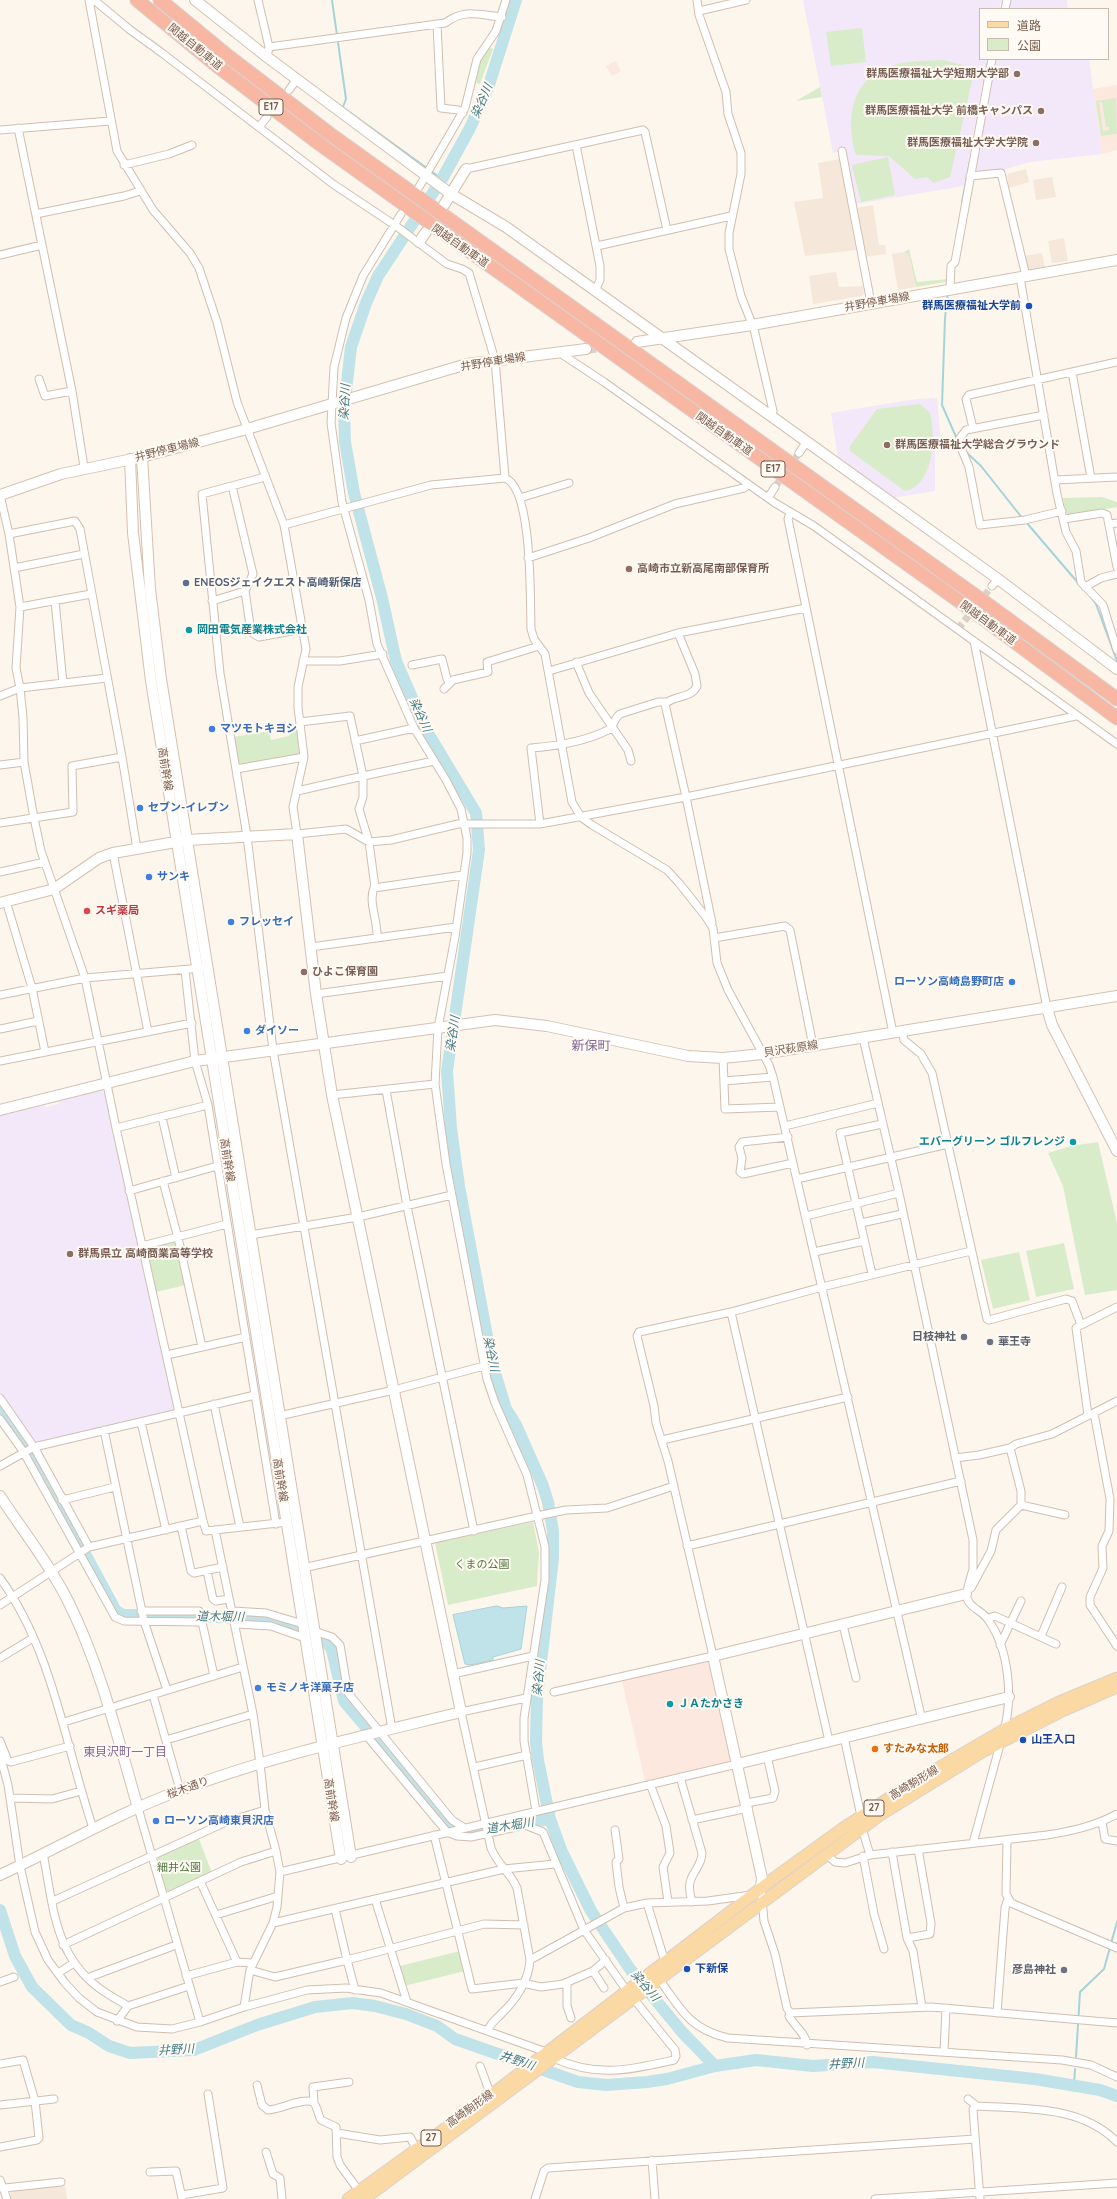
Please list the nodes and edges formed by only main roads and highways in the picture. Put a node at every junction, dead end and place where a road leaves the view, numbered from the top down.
1 (137, 0) edge
2 (160, 0) edge
3 (1117, 699) edge
4 (1117, 718) edge
5 (1117, 1678) edge
6 (1117, 1687) edge
7 (656, 1977) junction
8 (493, 2099) junction
9 (362, 2195) edge
10 (348, 2199) edge

1 - 4 highway, 関越自動車道 / E17
2 - 3 highway, 関越自動車道 / E17
5 - 7 main road, 高崎駒形線 / 27
6 - 7 main road, 高崎駒形線 / 27
7 - 8 main road, 高崎駒形線 / 27
8 - 9 main road, 高崎駒形線 / 27
8 - 9 main road, 高崎駒形線 / 27
9 - 10 main road, 高崎駒形線 / 27

